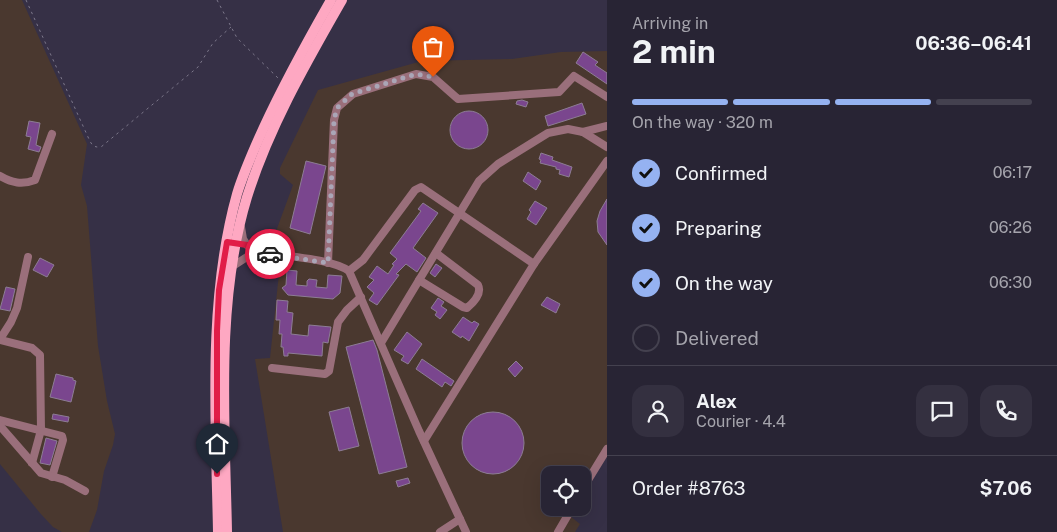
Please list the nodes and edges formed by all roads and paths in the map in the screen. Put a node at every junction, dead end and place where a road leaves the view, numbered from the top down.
1 (26, 0) edge
2 (217, 0) edge
3 (331, 0) edge
4 (342, 0) edge
5 (231, 27) junction
6 (284, 84) junction
7 (607, 97) edge
8 (607, 126) edge
9 (583, 132) junction
10 (52, 134) dead end
11 (607, 147) edge
12 (607, 161) edge
13 (0, 176) edge
14 (460, 213) junction
15 (234, 247) junction
16 (436, 252) junction
17 (268, 253) junction
18 (250, 255) junction
19 (28, 257) dead end
20 (328, 263) junction
21 (534, 264) junction
22 (233, 266) junction
23 (349, 271) junction
24 (419, 280) junction
25 (361, 297) junction
26 (0, 339) edge
27 (381, 343) junction
28 (272, 368) dead end
29 (221, 415) junction
30 (0, 420) edge
31 (0, 426) edge
32 (41, 430) junction
33 (424, 441) junction
34 (607, 449) edge
35 (32, 463) junction
36 (591, 475) edge
37 (52, 477) junction
38 (84, 491) dead end
39 (567, 516) edge
40 (460, 519) junction
41 (218, 532) edge
42 (227, 532) edge
43 (440, 532) edge
44 (466, 532) edge
45 (558, 532) edge

1 - 5 path
2 - 5 path
3 - 6 main road
4 - 15 main road
5 - 6 path
6 - 15 main road
7 - 20 lane
8 - 9 lane
9 - 11 lane
9 - 14 lane
10 - 13 lane
12 - 21 lane
14 - 16 lane
14 - 21 lane
14 - 23 lane
15 - 17 lane
15 - 18 lane
15 - 22 main road
15 - 29 main road
16 - 24 lane
16 - 24 lane
17 - 18 lane
17 - 20 lane
18 - 22 lane
19 - 26 lane
20 - 23 lane
21 - 33 lane
22 - 29 main road
23 - 25 lane
24 - 27 lane
25 - 27 lane
25 - 28 lane
26 - 32 lane
27 - 33 lane
29 - 41 main road
29 - 42 main road
30 - 32 lane
31 - 35 lane
32 - 35 lane
32 - 37 lane
33 - 40 lane
34 - 36 lane
35 - 37 lane
37 - 38 lane
39 - 45 lane
40 - 43 lane
40 - 44 lane

